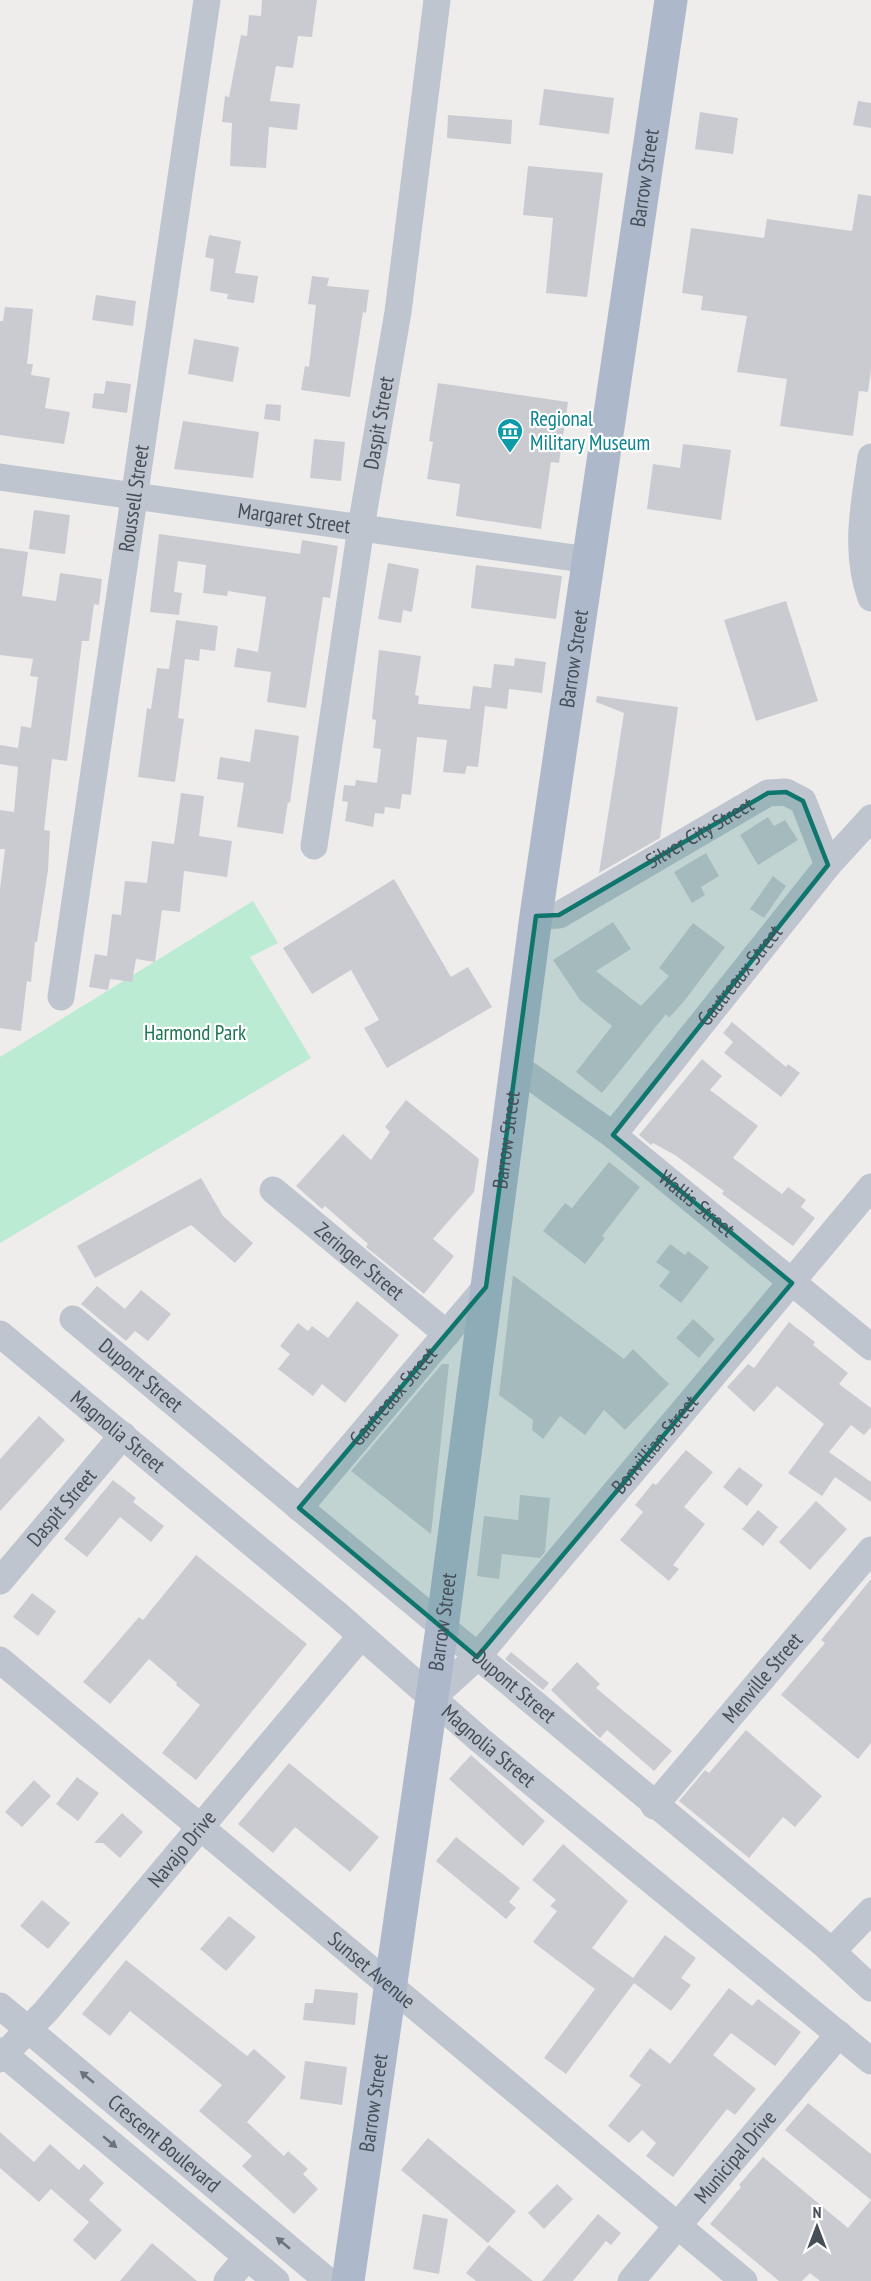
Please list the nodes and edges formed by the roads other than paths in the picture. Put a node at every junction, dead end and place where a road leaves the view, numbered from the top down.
1 (207, 0) edge
2 (437, 0) edge
3 (670, 0) edge
4 (871, 457) edge
5 (0, 477) edge
6 (135, 497) junction
7 (868, 500) edge
8 (361, 527) junction
9 (589, 560) junction
10 (868, 582) edge
11 (871, 818) edge
12 (314, 846) dead end
13 (828, 865) junction
14 (536, 916) junction
15 (61, 997) dead end
16 (517, 1067) junction
17 (613, 1135) junction
18 (871, 1187) edge
19 (273, 1190) dead end
20 (792, 1283) junction
21 (486, 1287) junction
22 (73, 1319) dead end
23 (0, 1334) edge
24 (447, 1334) junction
25 (871, 1347) edge
26 (123, 1435) junction
27 (299, 1508) junction
28 (871, 1550) edge
29 (0, 1581) edge
30 (442, 1628) junction
31 (361, 1635) junction
32 (477, 1657) junction
33 (0, 1660) edge
34 (432, 1698) junction
35 (654, 1806) junction
36 (200, 1827) junction
37 (871, 1911) edge
38 (827, 1947) junction
39 (391, 1986) junction
40 (871, 1988) edge
41 (0, 2006) edge
42 (29, 2030) junction
43 (840, 2034) junction
44 (2, 2055) edge
45 (871, 2061) edge
46 (678, 2226) junction
47 (247, 2257) junction
48 (227, 2281) edge
49 (276, 2281) edge
50 (328, 2281) edge
51 (348, 2281) edge
52 (631, 2281) edge
53 (744, 2281) edge

1 - 6 street, Roussell Street
2 - 8 street, Daspit Street
3 - 9 main road, Barrow Street
4 - 7 street
5 - 6 street, Margaret Street
6 - 8 street, Margaret Street
6 - 15 street, Roussell Street
7 - 10 street
8 - 9 street, Margaret Street
8 - 12 street, Daspit Street
9 - 14 main road, Barrow Street
11 - 13 street, Gautreaux Street
13 - 14 street, Silver City Street
13 - 17 street, Gautreaux Street
14 - 16 main road, Barrow Street
16 - 17 street, Wallis Street
16 - 21 main road, Barrow Street
17 - 20 street, Wallis Street
18 - 20 street, Bonvillian Street
19 - 24 street, Zeringer Street
20 - 25 street, Wallis Street
20 - 32 street, Bonvillian Street
21 - 24 street, Gautreaux Street
21 - 30 main road, Barrow Street
22 - 27 street, Dupont Street
23 - 26 street, Magnolia Street
24 - 27 street, Gautreaux Street
26 - 29 street, Daspit Street
26 - 31 street, Magnolia Street
27 - 30 street, Dupont Street
28 - 35 street, Menville Street
30 - 32 street, Dupont Street
30 - 34 main road, Barrow Street
31 - 34 street, Magnolia Street
31 - 36 street, Navajo Drive
32 - 34 street, Bonvillian Street
32 - 35 street, Dupont Street
33 - 36 street, Sunset Avenue
34 - 39 main road, Barrow Street
34 - 43 street, Magnolia Street
35 - 38 street, Dupont Street
36 - 39 street, Sunset Avenue
36 - 42 street, Navajo Drive
37 - 38 street
38 - 40 street, Dupont Street
39 - 46 street, Sunset Avenue
39 - 51 main road, Barrow Street
41 - 42 street, Crescent Boulevard
42 - 44 street, Navajo Drive
50 -> 42 street, Crescent Boulevard
43 - 45 street, Magnolia Street
43 - 46 street, Municipal Drive
44 -> 47 street, Crescent Boulevard
46 - 52 street, Municipal Drive
46 - 53 street, Sunset Avenue
47 - 48 street
47 - 49 street, Crescent Boulevard

